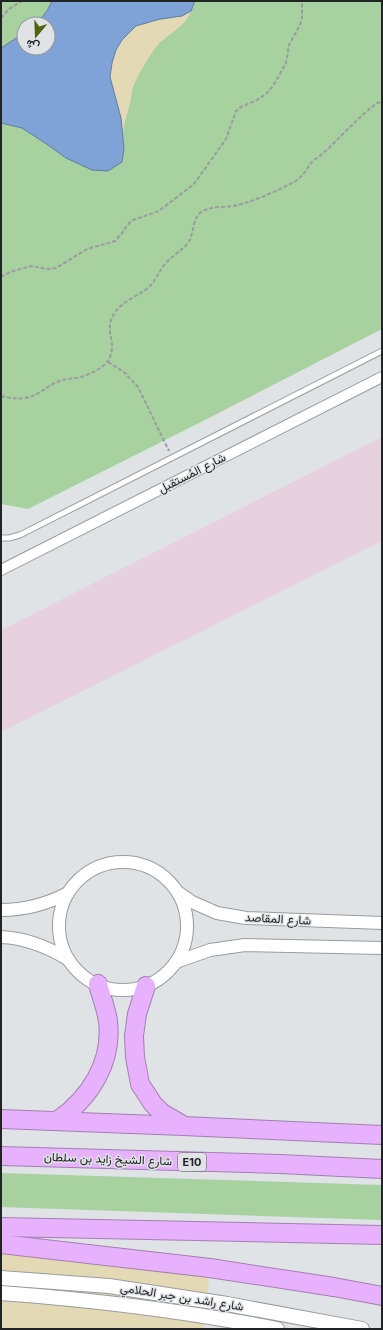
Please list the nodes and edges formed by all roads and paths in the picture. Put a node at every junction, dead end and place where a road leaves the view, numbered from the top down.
1 (22, 1) edge
2 (302, 1) edge
3 (1, 18) edge
4 (382, 102) edge
5 (1, 277) edge
6 (382, 351) edge
7 (108, 362) junction
8 (382, 377) edge
9 (1, 396) edge
10 (173, 457) junction
11 (1, 538) edge
12 (1, 570) edge
13 (68, 893) junction
14 (179, 893) junction
15 (1, 910) edge
16 (382, 923) edge
17 (1, 937) edge
18 (382, 948) edge
19 (69, 961) junction
20 (176, 962) junction
21 (98, 984) junction
22 (146, 986) junction
23 (1, 1119) edge
24 (58, 1121) junction
25 (183, 1126) junction
26 (382, 1135) edge
27 (1, 1156) edge
28 (382, 1169) edge
29 (1, 1227) edge
30 (382, 1235) edge
31 (1, 1244) edge
32 (1, 1278) edge
33 (1, 1293) edge
34 (382, 1296) edge
35 (277, 1329) edge
36 (362, 1329) edge

1 - 3 path
2 - 5 path
4 - 7 path
6 - 10 lane
7 - 9 path
7 - 10 path
8 - 12 street, شارع المُستقبل
10 - 11 lane
13 - 14 street
13 - 15 street
13 - 19 street
14 - 16 street, شارع المقاصد
14 - 20 street
17 - 19 street
18 - 20 street
19 - 21 street
20 - 22 street
21 - 22 street
21 - 24 highway
22 - 25 highway
23 - 24 highway
24 - 25 highway
25 - 26 highway
27 - 28 highway, شارع الشيخ زايد بن سلطان / E10
29 - 30 highway
31 - 34 highway
32 - 36 main road, شارع راشد بن جبر الحلامي
33 - 35 main road, شارع راشد بن جبر الحلامي

